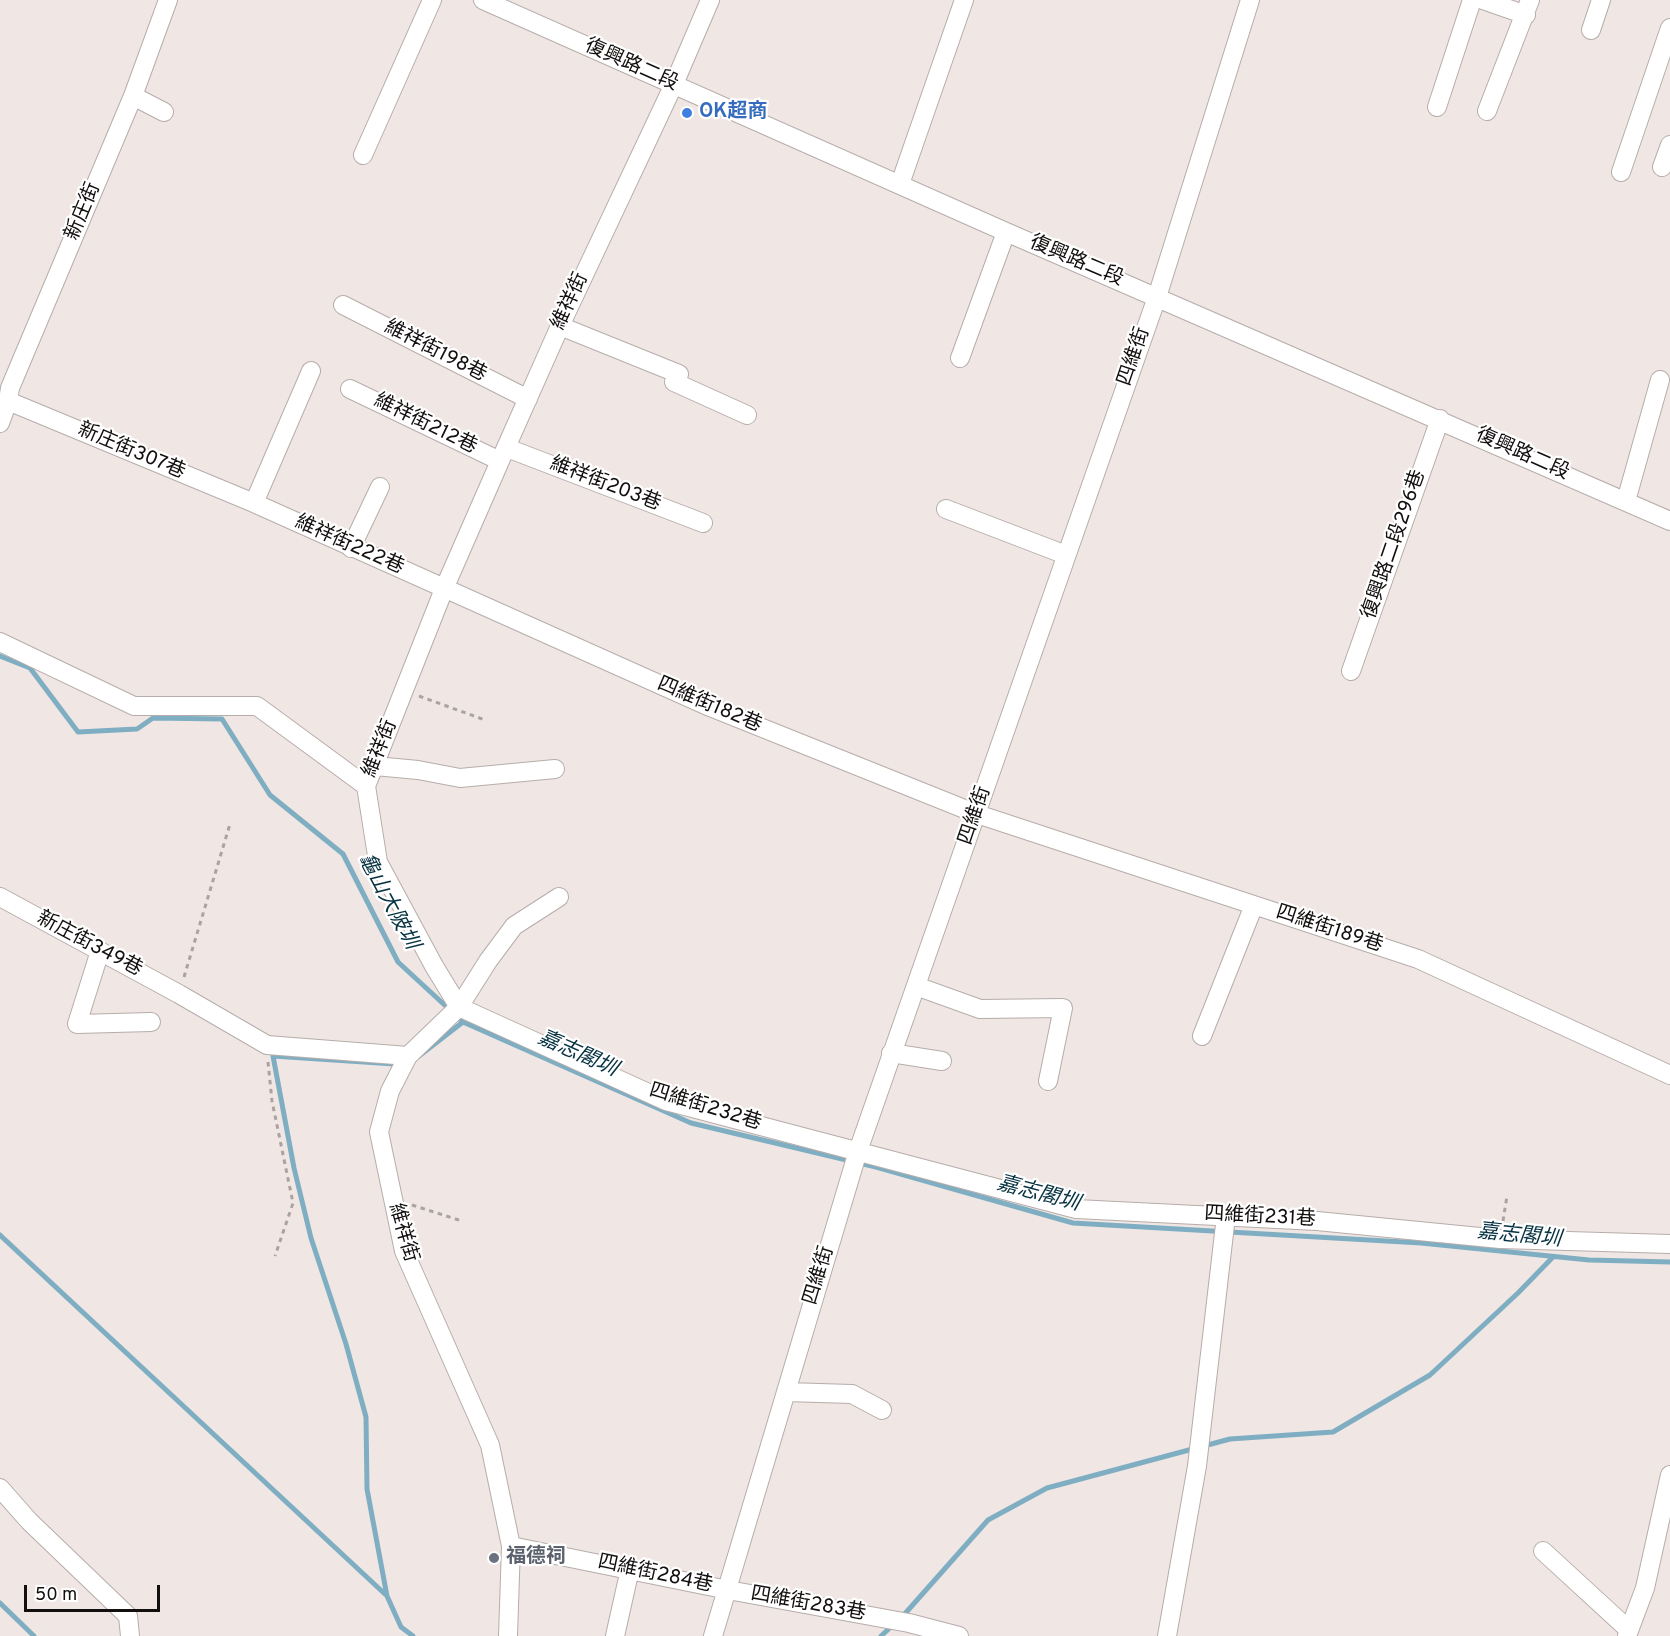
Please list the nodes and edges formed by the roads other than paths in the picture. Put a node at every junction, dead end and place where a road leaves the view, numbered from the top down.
1 (168, 0) edge
2 (432, 0) edge
3 (483, 0) edge
4 (710, 0) edge
5 (964, 0) edge
6 (1250, 0) edge
7 (1472, 0) edge
8 (1483, 0) edge
9 (1601, 0) edge
10 (1528, 7) edge
11 (1670, 28) edge
12 (1591, 30) dead end
13 (674, 84) junction
14 (133, 96) junction
15 (1437, 107) dead end
16 (1488, 111) dead end
17 (164, 112) dead end
18 (1670, 145) edge
19 (363, 155) dead end
20 (1662, 168) dead end
21 (1621, 172) dead end
22 (900, 184) junction
23 (1006, 232) junction
24 (1157, 297) junction
25 (343, 305) dead end
26 (560, 326) junction
27 (960, 358) dead end
28 (311, 371) dead end
29 (1660, 380) dead end
30 (351, 389) dead end
31 (6, 391) edge
32 (528, 399) junction
33 (747, 415) dead end
34 (1440, 419) junction
35 (0, 423) edge
36 (503, 454) junction
37 (380, 487) dead end
38 (1626, 501) junction
39 (254, 503) junction
40 (946, 508) dead end
41 (1670, 521) edge
42 (702, 523) dead end
43 (351, 548) junction
44 (1066, 555) junction
45 (444, 589) junction
46 (0, 642) edge
47 (1351, 671) dead end
48 (375, 766) junction
49 (555, 769) dead end
50 (366, 786) junction
51 (977, 814) junction
52 (0, 897) edge
53 (559, 897) dead end
54 (1254, 905) junction
55 (100, 951) junction
56 (916, 986) junction
57 (459, 1007) junction
58 (151, 1022) dead end
59 (1202, 1036) dead end
60 (891, 1053) junction
61 (408, 1056) junction
62 (942, 1061) dead end
63 (1670, 1075) edge
64 (1048, 1081) dead end
65 (858, 1150) junction
66 (1226, 1216) junction
67 (1670, 1244) edge
68 (786, 1392) junction
69 (882, 1410) dead end
70 (1670, 1475) edge
71 (0, 1488) edge
72 (511, 1546) junction
73 (1543, 1551) dead end
74 (630, 1569) junction
75 (728, 1590) junction
76 (1628, 1633) edge
77 (130, 1636) edge
78 (508, 1636) edge
79 (615, 1636) edge
80 (713, 1636) edge
81 (958, 1636) edge
82 (1167, 1636) edge

1 - 14 street, 新庄街
2 - 19 street
3 - 13 street, 復興路二段
4 - 13 street, 維祥街
5 - 22 street
6 - 24 street, 四維街
7 - 15 street
8 - 10 street
9 - 12 street
10 - 16 street
11 - 21 street
13 - 22 street, 復興路二段
13 - 26 street, 維祥街
14 - 17 street
14 - 31 street, 新庄街
18 - 20 street
22 - 23 street, 復興路二段
23 - 24 street, 復興路二段
23 - 27 street
24 - 34 street, 復興路二段
24 - 44 street, 四維街
25 - 32 street, 維祥街198巷
26 - 32 street, 維祥街
26 - 33 street
28 - 39 street
29 - 38 street
30 - 36 street, 維祥街212巷
31 - 35 street, 新庄街
31 - 39 street, 新庄街307巷
32 - 36 street, 維祥街
34 - 38 street, 復興路二段
34 - 47 street, 復興路二段296巷
36 - 42 street, 維祥街203巷
36 - 45 street, 維祥街
37 - 43 street
38 - 41 street, 復興路二段
39 - 43 street, 維祥街222巷
40 - 44 street
43 - 45 street, 維祥街222巷
44 - 51 street, 四維街
45 - 48 street, 維祥街
45 - 51 street, 四維街182巷
46 - 50 street
48 - 49 street
48 - 50 street, 維祥街
50 - 57 street, 維祥街
51 - 54 street, 四維街189巷
51 - 56 street, 四維街
52 - 55 street, 新庄街349巷
53 - 57 street
54 - 59 street
54 - 63 street, 四維街189巷
55 - 58 street
55 - 61 street, 新庄街349巷
56 - 60 street, 四維街
56 - 64 street
57 - 61 street, 維祥街
57 - 65 street, 四維街232巷
60 - 62 street
60 - 65 street, 四維街
61 - 72 street, 維祥街
65 - 66 street, 四維街231巷
65 - 68 street, 四維街
66 - 67 street, 四維街231巷
66 - 82 street
68 - 69 street
68 - 75 street, 四維街
70 - 76 street
71 - 77 street
72 - 74 street, 四維街284巷
72 - 78 street, 維祥街
73 - 76 street
74 - 75 street, 四維街284巷
74 - 79 street
75 - 80 street, 四維街
75 - 81 street, 四維街283巷

